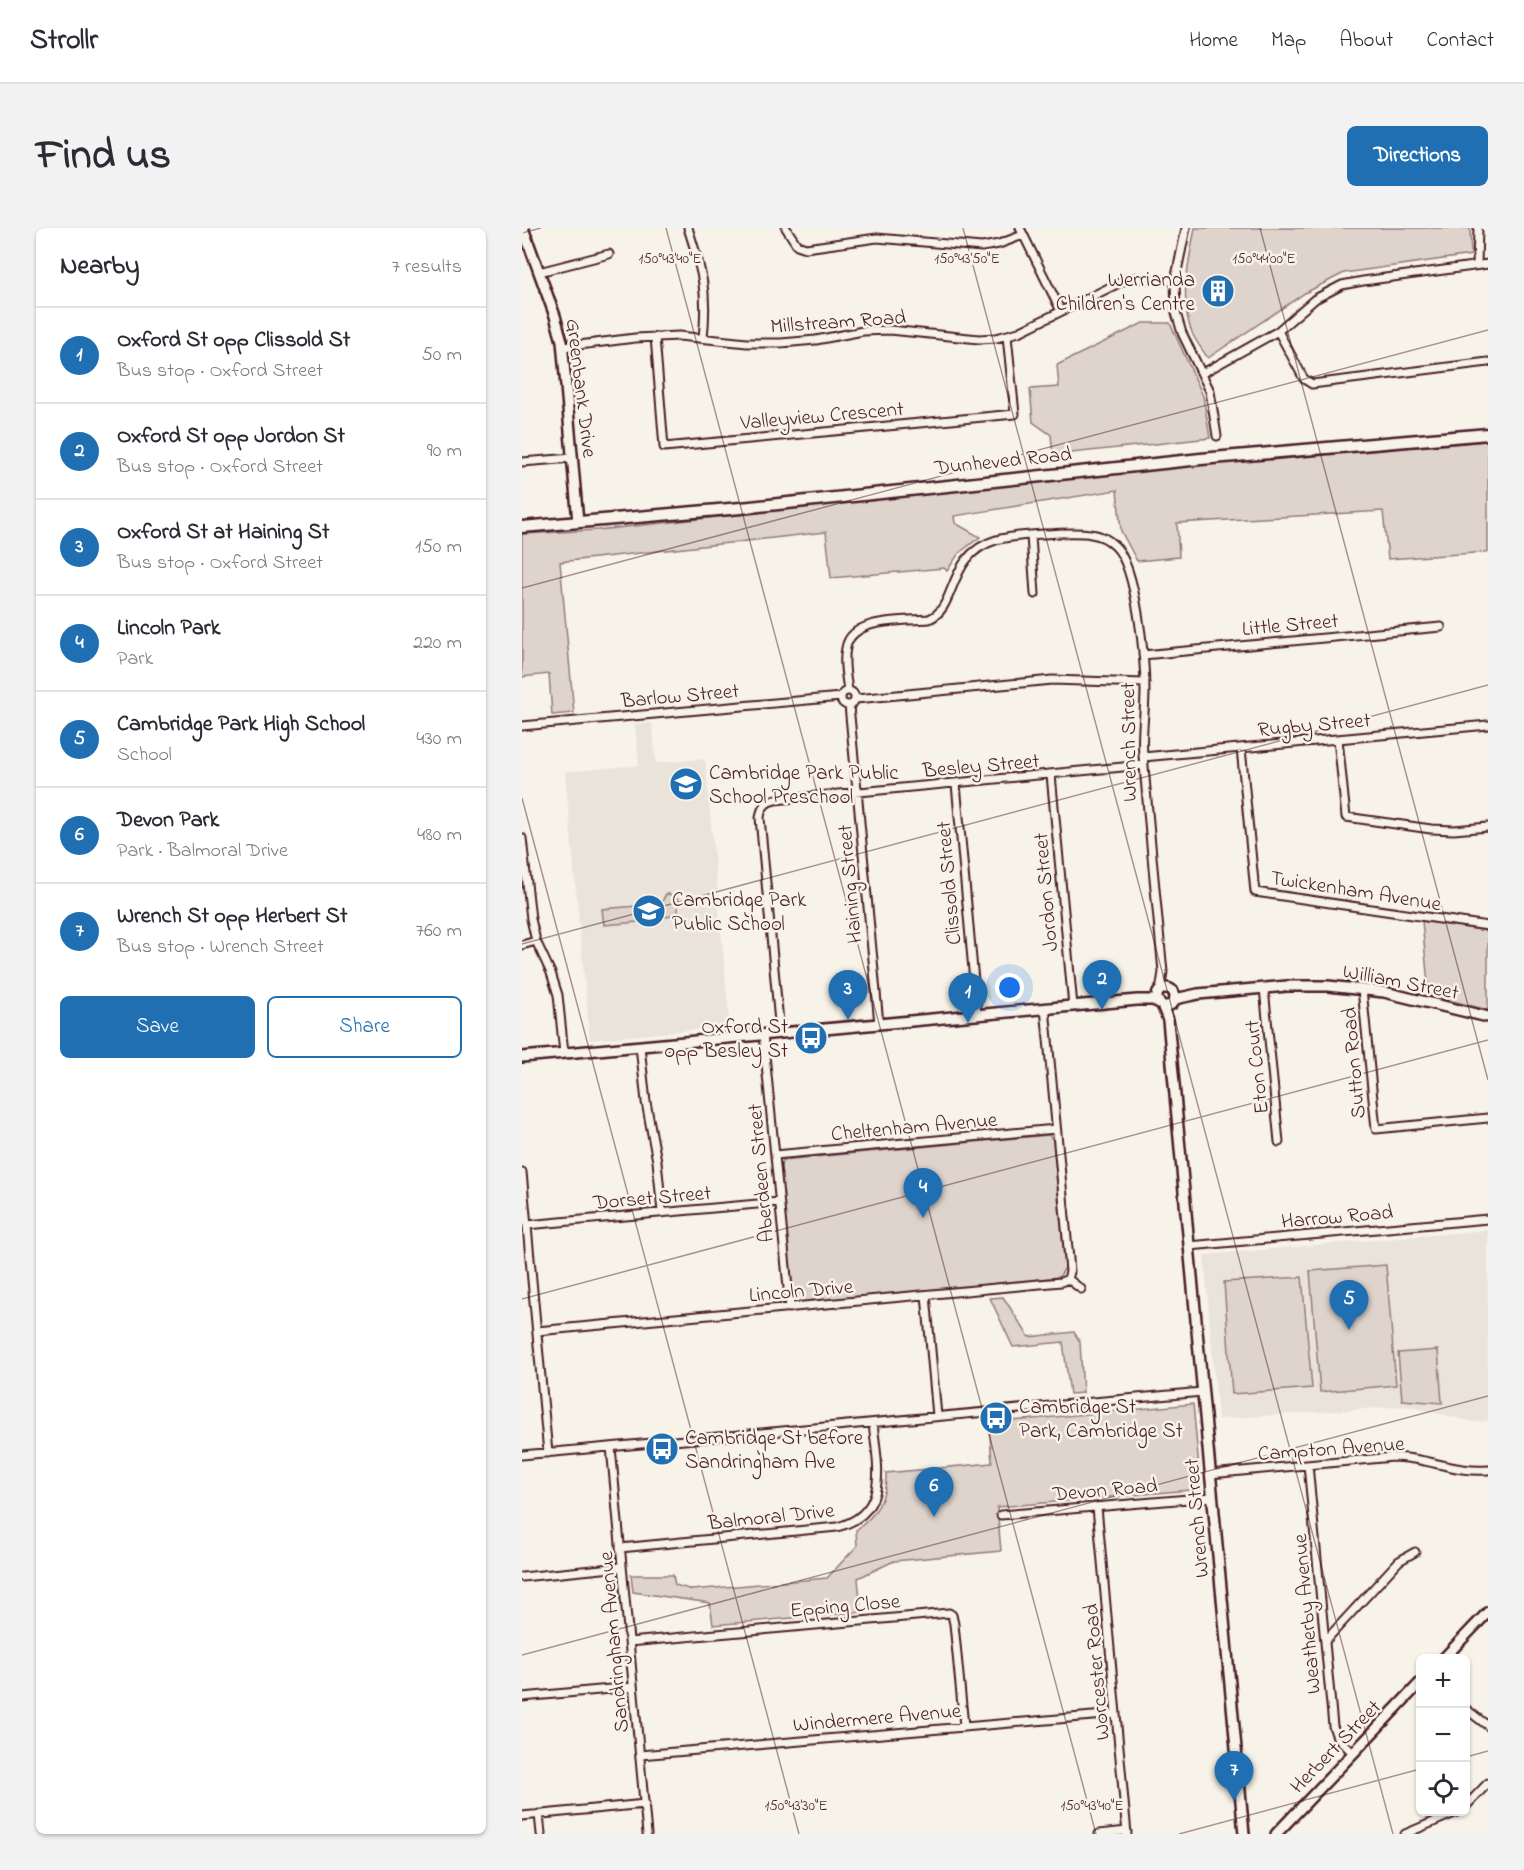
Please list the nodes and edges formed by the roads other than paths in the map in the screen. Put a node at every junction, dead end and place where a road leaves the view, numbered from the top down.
1 (523, 228) edge
2 (688, 228) edge
3 (786, 228) edge
4 (1186, 228) edge
5 (1478, 228) edge
6 (1021, 231) edge
7 (609, 254) dead end
8 (1488, 264) edge
9 (1477, 265) junction
10 (539, 272) junction
11 (1175, 281) junction
12 (1062, 311) junction
13 (1278, 331) junction
14 (1007, 336) junction
15 (655, 337) junction
16 (703, 338) junction
17 (563, 347) junction
18 (1488, 362) edge
19 (1203, 373) junction
20 (1488, 434) edge
21 (1217, 436) dead end
22 (573, 458) junction
23 (522, 462) edge
24 (578, 522) junction
25 (522, 527) edge
26 (1030, 536) junction
27 (1035, 594) dead end
28 (1441, 627) dead end
29 (1143, 655) junction
30 (1145, 683) junction
31 (848, 690) junction
32 (841, 697) junction
33 (856, 699) junction
34 (849, 705) junction
35 (1488, 725) edge
36 (522, 726) edge
37 (1338, 739) junction
38 (1241, 748) junction
39 (1143, 761) junction
40 (1051, 775) junction
41 (956, 784) junction
42 (858, 792) junction
43 (1488, 827) edge
44 (522, 838) edge
45 (1488, 926) edge
46 (536, 941) junction
47 (522, 945) edge
48 (1264, 988) junction
49 (1362, 989) junction
50 (1166, 997) junction
51 (1073, 1006) junction
52 (1045, 1008) junction
53 (977, 1014) junction
54 (1488, 1017) edge
55 (879, 1024) junction
56 (780, 1033) junction
57 (764, 1034) junction
58 (640, 1046) junction
59 (564, 1053) junction
60 (522, 1057) edge
61 (1488, 1118) edge
62 (1056, 1129) junction
63 (1280, 1142) dead end
64 (775, 1155) junction
65 (522, 1172) edge
66 (779, 1202) junction
67 (662, 1212) junction
68 (1488, 1219) edge
69 (527, 1225) junction
70 (1189, 1246) junction
71 (1068, 1279) junction
72 (1081, 1289) dead end
73 (926, 1295) junction
74 (790, 1308) junction
75 (537, 1331) junction
76 (1202, 1392) junction
77 (937, 1416) junction
78 (873, 1423) junction
79 (611, 1447) junction
80 (548, 1453) junction
81 (522, 1455) edge
82 (1308, 1465) junction
83 (1488, 1470) edge
84 (1210, 1474) junction
85 (1212, 1497) junction
86 (1097, 1507) junction
87 (1001, 1515) dead end
88 (620, 1548) junction
89 (1415, 1552) dead end
90 (622, 1568) junction
91 (522, 1577) edge
92 (1488, 1612) edge
93 (1326, 1640) junction
94 (629, 1642) junction
95 (1449, 1654) edge
96 (633, 1686) junction
97 (1416, 1687) edge
98 (522, 1697) edge
99 (1470, 1712) edge
100 (1116, 1714) junction
101 (964, 1726) junction
102 (1488, 1726) edge
103 (1353, 1753) junction
104 (640, 1755) junction
105 (1488, 1783) edge
106 (1470, 1802) edge
107 (645, 1804) junction
108 (539, 1814) junction
109 (522, 1816) edge
110 (1448, 1816) edge
111 (1127, 1833) edge
112 (541, 1834) edge
113 (647, 1834) edge
114 (1098, 1834) edge
115 (1244, 1834) edge
116 (1276, 1834) edge
117 (1405, 1834) edge

1 - 10 street, Greenbank Drive
2 - 16 street
3 - 6 street
4 - 11 street
5 - 9 street
6 - 12 street
7 - 10 street
8 - 9 street
9 - 13 street
10 - 17 street, Greenbank Drive
11 - 12 street, Millstream Road
11 - 19 street
12 - 14 street, Millstream Road
13 - 18 street
13 - 19 street
14 - 15 street, Valleyview Crescent
14 - 16 street, Millstream Road
15 - 16 street, Millstream Road
15 - 17 street, Millstream Road
17 - 22 street, Greenbank Drive
19 - 21 street
20 - 24 main road, Dunheved Road
22 - 23 street
22 - 24 street, Greenbank Drive
24 - 25 main road, Dunheved Road
26 - 27 street
26 - 29 street, Wrench Street
26 - 31 street
28 - 29 street, Little Street
29 - 30 street, Wrench Street
30 - 33 street
30 - 39 street, Wrench Street
31 - 32 street
31 - 33 street
32 - 34 street
32 - 36 street, Barlow Street
33 - 34 street
34 - 42 street, Haining Street
35 - 37 street, Rugby Street
37 - 38 street, Rugby Street
37 - 43 street
38 - 39 street, Rugby Street
38 - 45 street, Twickenham Avenue
39 - 40 street, Besley Street
39 - 50 street, Wrench Street
40 - 41 street, Besley Street
40 - 51 street, Jordon Street
41 - 42 street, Besley Street
41 - 53 street, Clissold Street
42 - 55 street, Haining Street
42 - 56 street, Besley Street
44 - 46 street
46 - 47 street
46 - 59 street
48 - 49 street, William Street
48 - 50 street, William Street
48 - 63 street, Eton Court
49 - 54 street, William Street
49 - 61 street, Sutton Road
50 - 51 street, William Street
50 - 70 street, Wrench Street
51 - 52 street, William Street
52 - 53 street, William Street
52 - 62 street
53 - 55 street, William Street
55 - 56 street, William Street
56 - 57 street, William Street
57 - 58 street, William Street
57 - 64 street, Aberdeen Street
58 - 59 street, William Street
58 - 67 street
59 - 60 street, William Street
62 - 64 street, Cheltenham Avenue
62 - 71 street
64 - 66 street, Aberdeen Street
65 - 69 street
66 - 67 street, Dorset Street
66 - 74 street, Aberdeen Street
67 - 69 street, Dorset Street
68 - 70 street, Harrow Road
69 - 75 street
70 - 76 street, Wrench Street
71 - 72 street
71 - 73 street, Lincoln Drive
73 - 74 street, Lincoln Drive
73 - 77 street
74 - 75 street, Lincoln Drive
75 - 80 street
76 - 77 street
76 - 84 street, Wrench Street
77 - 78 street
78 - 79 street
78 - 88 street, Balmoral Drive
79 - 80 street
79 - 88 street, Sandringham Avenue
80 - 81 street
82 - 83 street, Campton Avenue
82 - 84 street, Campton Avenue
82 - 93 street, Weatherby Avenue
84 - 85 street, Wrench Street
85 - 86 street, Devon Road
85 - 115 street, Wrench Street
86 - 87 street, Devon Road
86 - 100 street, Worcester Road
88 - 90 street, Sandringham Avenue
89 - 93 street
90 - 91 street
90 - 94 street, Sandringham Avenue
92 - 95 street
93 - 103 street, Weatherby Avenue
94 - 96 street, Sandringham Avenue
94 - 101 street, Epping Close
96 - 98 street
96 - 104 street, Sandringham Avenue
97 - 103 street, Herbert Street
99 - 102 street
100 - 101 street, Windermere Avenue
100 - 111 street, Worcester Road
101 - 104 street, Windermere Avenue
103 - 116 street, Herbert Street
104 - 107 street, Sandringham Avenue
105 - 106 street
107 - 108 street
107 - 113 street, Sandringham Avenue
108 - 109 street
108 - 112 street
110 - 117 street
111 - 114 street

